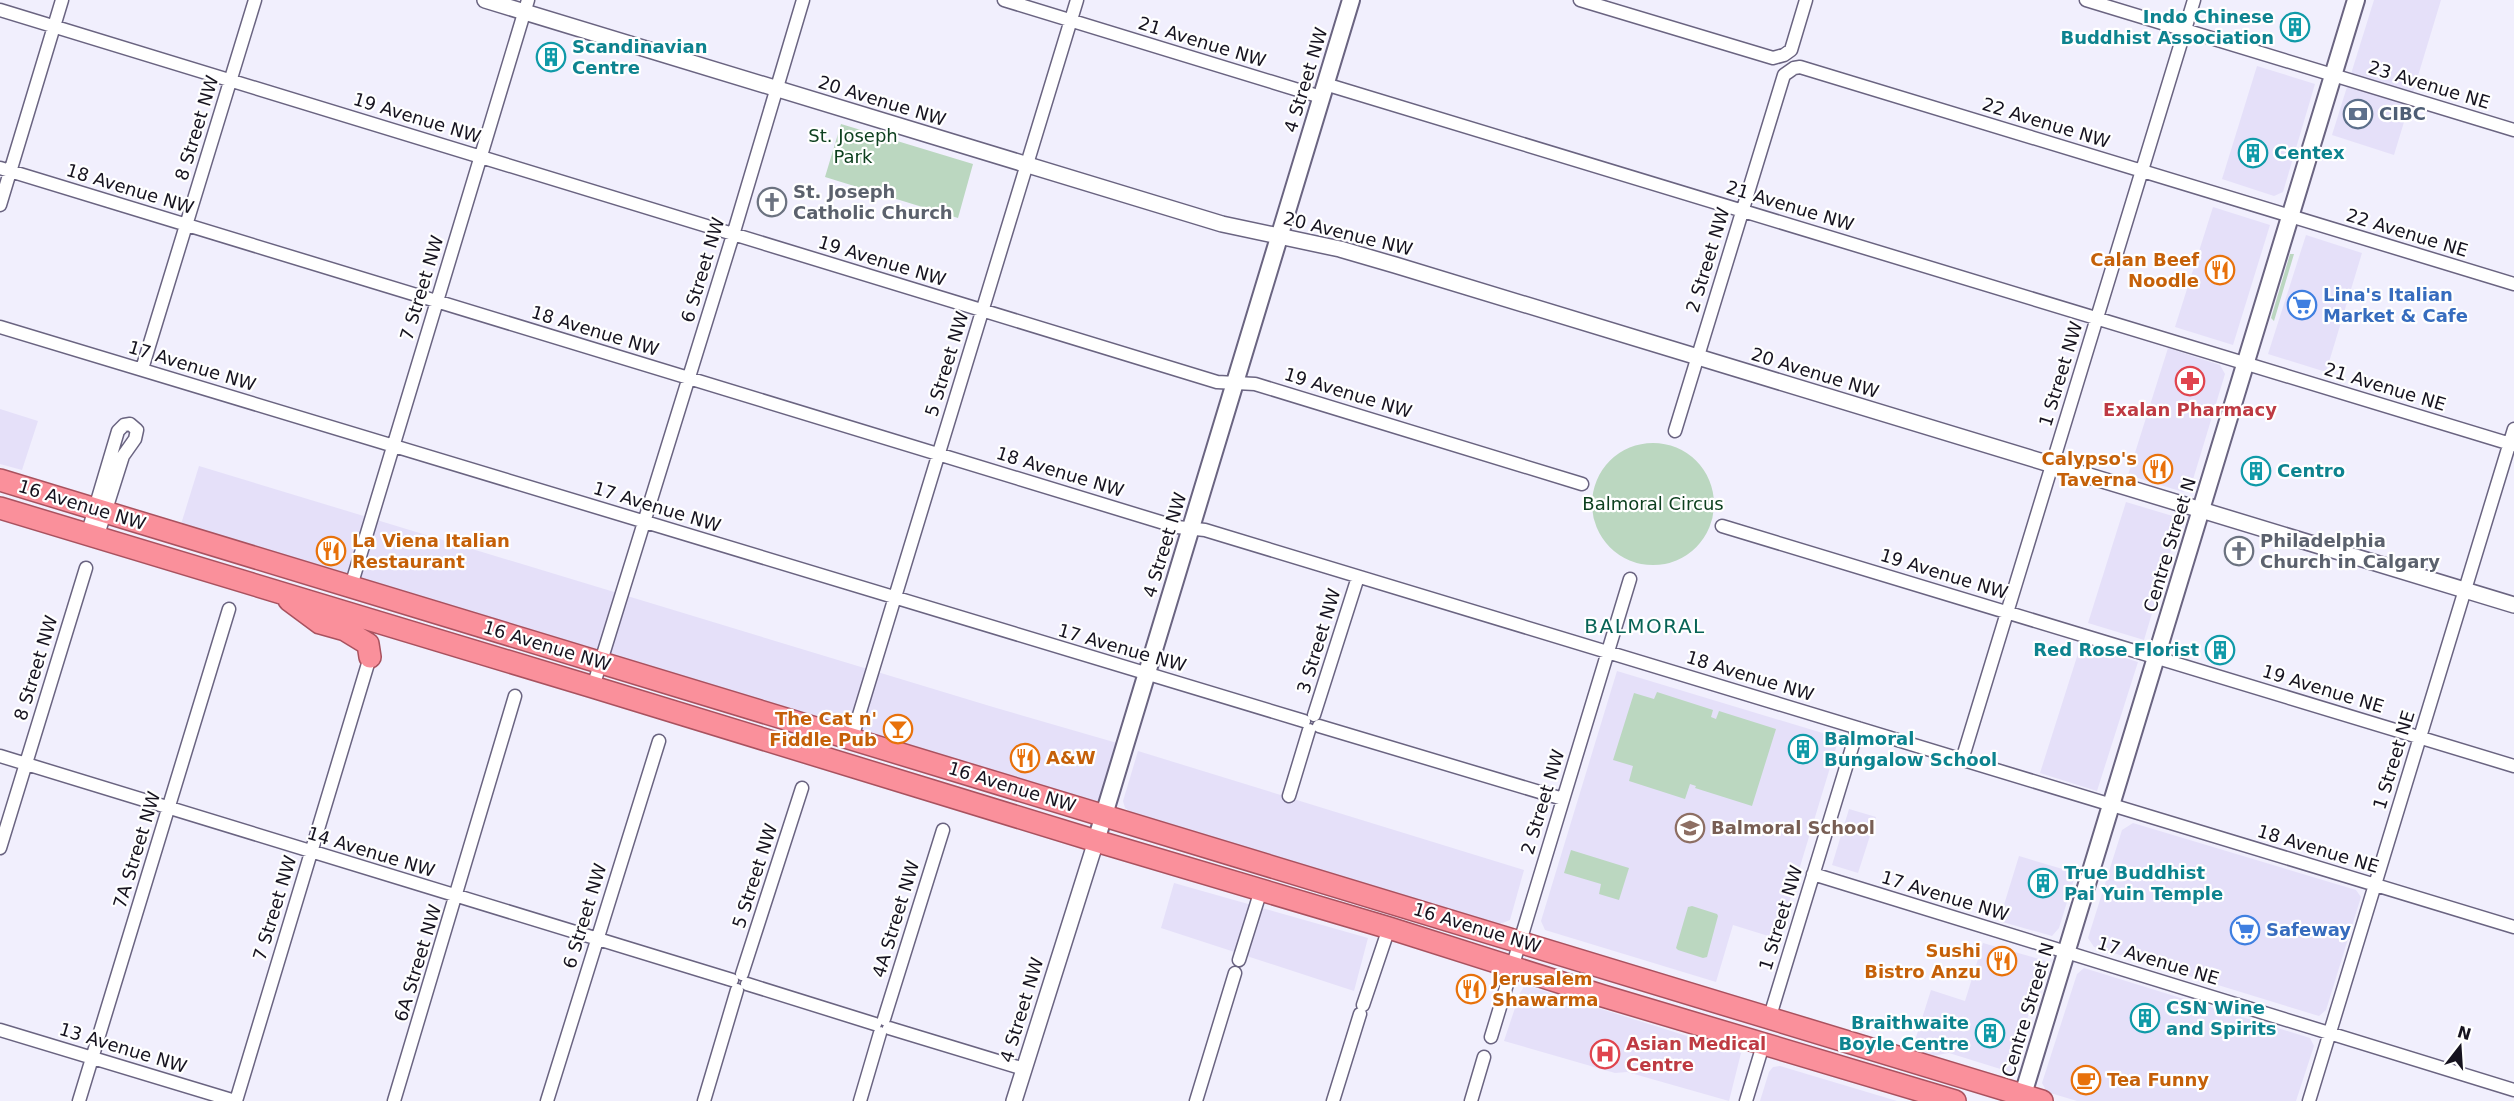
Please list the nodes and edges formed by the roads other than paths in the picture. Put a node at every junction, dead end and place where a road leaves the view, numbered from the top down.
1 (62, 0) edge
2 (255, 0) edge
3 (485, 0) edge
4 (803, 0) edge
5 (1004, 0) edge
6 (1077, 0) edge
7 (1351, 0) edge
8 (1580, 0) edge
9 (1806, 0) edge
10 (2086, 0) edge
11 (2194, 0) edge
12 (2356, 0) edge
13 (527, 6) edge
14 (0, 10) edge
15 (1070, 21) junction
16 (54, 26) junction
17 (2185, 30) junction
18 (1791, 69) joint
19 (2334, 75) junction
20 (230, 80) junction
21 (776, 89) junction
22 (1323, 90) junction
23 (2514, 130) edge
24 (481, 157) junction
25 (1027, 165) junction
26 (5, 170) edge
27 (2142, 171) junction
28 (0, 205) edge
29 (1742, 210) junction
30 (2290, 216) junction
31 (186, 225) junction
32 (733, 235) junction
33 (1280, 236) junction
34 (2514, 284) edge
35 (437, 302) junction
36 (982, 310) junction
37 (2097, 318) junction
38 (0, 327) edge
39 (1697, 358) junction
40 (2245, 364) junction
41 (142, 369) junction
42 (688, 378) junction
43 (1234, 383) junction
44 (2514, 429) edge
45 (1675, 430) dead end
46 (2512, 444) edge
47 (393, 446) junction
48 (939, 453) junction
49 (2052, 465) junction
50 (0, 480) edge
51 (1582, 484) dead end
52 (0, 508) edge
53 (100, 510) junction
54 (2201, 510) junction
55 (644, 522) junction
56 (1722, 526) dead end
57 (1190, 528) junction
58 (92, 536) junction
59 (86, 568) dead end
60 (1358, 577) junction
61 (1630, 579) dead end
62 (351, 586) junction
63 (2465, 590) junction
64 (279, 592) junction
65 (894, 598) junction
66 (2514, 606) edge
67 (229, 609) dead end
68 (2007, 612) junction
69 (1607, 651) junction
70 (370, 657) joint
71 (2156, 658) junction
72 (600, 662) junction
73 (1146, 674) junction
74 (593, 687) junction
75 (515, 696) dead end
76 (1312, 723) junction
77 (1858, 728) junction
78 (852, 738) junction
79 (2420, 738) junction
80 (659, 741) dead end
81 (0, 756) edge
82 (1962, 759) junction
83 (26, 764) junction
84 (2514, 766) edge
85 (802, 788) dead end
86 (1289, 796) dead end
87 (1563, 799) junction
88 (2111, 805) junction
89 (169, 807) junction
90 (1103, 814) junction
91 (943, 830) dead end
92 (1096, 842) junction
93 (0, 848) edge
94 (310, 852) junction
95 (1813, 874) junction
96 (2375, 885) junction
97 (1261, 890) junction
98 (457, 897) junction
99 (2514, 927) edge
100 (1389, 928) junction
101 (596, 939) junction
102 (1520, 941) junction
103 (2066, 952) junction
104 (1239, 960) dead end
105 (1511, 968) junction
106 (1235, 973) dead end
107 (740, 982) junction
108 (1770, 1017) junction
109 (882, 1026) junction
110 (0, 1030) edge
111 (2329, 1033) junction
112 (1491, 1037) dead end
113 (1763, 1045) junction
114 (1484, 1057) dead end
115 (93, 1058) junction
116 (1024, 1069) junction
117 (2514, 1090) edge
118 (2029, 1099) edge
119 (79, 1101) edge
120 (236, 1101) edge
121 (394, 1101) edge
122 (547, 1101) edge
123 (704, 1101) edge
124 (860, 1101) edge
125 (1014, 1101) edge
126 (1196, 1101) edge
127 (1333, 1101) edge
128 (1471, 1101) edge
129 (1746, 1101) edge
130 (1954, 1101) edge
131 (2309, 1101) edge

1 - 16 street
2 - 20 street, 8 Street NW
3 - 13 street, 20 Avenue NW
4 - 21 street, 6 Street NW
5 - 15 street, 21 Avenue NW
6 - 15 street, 5 Street NW
7 - 22 main road, 4 Street NW
8 - 9 street
10 - 17 street, 23 Avenue NE
11 - 17 street, 1 Street NW
12 - 19 main road, Centre Street N
13 - 21 street, 20 Avenue NW
13 - 24 street, 7 Street NW
14 - 16 street, 19 Avenue NW
15 - 22 street, 21 Avenue NW
15 - 25 street, 5 Street NW
16 - 20 street, 19 Avenue NW
16 - 26 street
17 - 19 street, 23 Avenue NE
17 - 27 street, 1 Street NW
18 - 27 street, 22 Avenue NW
18 - 29 street, 2 Street NW
19 - 23 street, 23 Avenue NE
19 - 30 main road, Centre Street N
20 - 24 street, 19 Avenue NW
20 - 31 street, 8 Street NW
21 - 25 street, 20 Avenue NW
21 - 32 street, 6 Street NW
22 - 29 street, 21 Avenue NW
22 - 33 main road, 4 Street NW
24 - 32 street, 19 Avenue NW
24 - 35 street, 7 Street NW
25 - 33 street, 20 Avenue NW
25 - 36 street, 5 Street NW
26 - 28 street
26 - 31 street, 18 Avenue NW
27 - 30 street, 22 Avenue NW
27 - 37 street, 1 Street NW
29 - 37 street, 21 Avenue NW
29 - 39 street, 2 Street NW
30 - 34 street, 22 Avenue NE
30 - 40 main road, Centre Street N
31 - 35 street, 18 Avenue NW
31 - 41 street, 8 Street NW
32 - 36 street, 19 Avenue NW
32 - 42 street, 6 Street NW
33 - 39 street, 20 Avenue NW
33 - 43 main road, 4 Street NW
35 - 42 street, 18 Avenue NW
35 - 47 street, 7 Street NW
36 - 43 street, 19 Avenue NW
36 - 48 street, 5 Street NW
37 - 40 street, 21 Avenue NW
37 - 49 street, 1 Street NW
38 - 41 street, 17 Avenue NW
39 - 45 street, 2 Street NW
39 - 49 street, 20 Avenue NW
40 - 46 street, 21 Avenue NE
40 - 54 main road, Centre Street N
41 - 47 street, 17 Avenue NW
42 - 48 street, 18 Avenue NW
42 - 55 street, 6 Street NW
43 - 51 street, 19 Avenue NW
43 - 57 main road, 4 Street NW
44 - 46 street, 1 Street NE
46 - 63 street, 1 Street NE
47 - 55 street, 17 Avenue NW
47 - 62 street, 7 Street NW
48 - 57 street, 18 Avenue NW
48 - 65 street, 5 Street NW
49 - 54 street, 20 Avenue NW
49 - 68 street, 1 Street NW
50 - 53 highway, 16 Avenue NW
52 - 58 highway, 16 Avenue NW
53 - 53 street
53 - 58 street
53 - 62 highway, 16 Avenue NW
54 - 63 street, 20 Avenue NW
54 - 71 main road, Centre Street N
55 - 65 street, 17 Avenue NW
55 - 72 street, 6 Street NW
56 - 68 street, 19 Avenue NW
57 - 60 street, 18 Avenue NW
57 - 73 main road, 4 Street NW
58 - 64 highway, 16 Avenue NW
59 - 83 street, 8 Street NW
60 - 69 street, 18 Avenue NW
60 - 76 street, 3 Street NW
61 - 69 street, 2 Street NW
62 - 72 highway, 16 Avenue NW
63 - 66 street, 20 Avenue NW
63 - 79 street, 1 Street NE
64 - 70 highway
64 - 74 highway, 16 Avenue NW
65 - 73 street, 17 Avenue NW
65 - 78 street, 5 Street NW
67 - 89 street, 7A Street NW
68 - 71 street, 19 Avenue NW
68 - 82 street, 1 Street NW
69 - 77 street, 18 Avenue NW
69 - 87 street, 2 Street NW
70 - 94 street, 7 Street NW
71 - 79 street, 19 Avenue NE
71 - 88 main road, Centre Street N
72 - 74 street, 6 Street NW
72 - 78 highway, 16 Avenue NW
73 - 76 street, 17 Avenue NW
73 - 90 main road, 4 Street NW
74 - 92 highway, 16 Avenue NW
75 - 98 street, 6A Street NW
76 - 86 street, 3 Street NW
76 - 87 street, 17 Avenue NW
77 - 82 street, 18 Avenue NW
77 - 95 street, 1 Street NW
78 - 90 highway, 16 Avenue NW
79 - 84 street, 19 Avenue NE
79 - 96 street, 1 Street NE
80 - 101 street, 6 Street NW
81 - 83 street, 14 Avenue NW
82 - 88 street, 18 Avenue NW
83 - 89 street, 14 Avenue NW
83 - 93 street, 8 Street NW
85 - 107 street, 5 Street NW
87 - 102 street, 2 Street NW
88 - 96 street, 18 Avenue NE
88 - 103 main road, Centre Street N
89 - 94 street, 14 Avenue NW
89 - 115 street, 7A Street NW
90 - 92 main road, 4 Street NW
90 - 102 highway, 16 Avenue NW
91 - 109 street, 4A Street NW
92 - 97 highway, 16 Avenue NW
92 - 116 street, 4 Street NW
94 - 98 street, 14 Avenue NW
94 - 120 street, 7 Street NW
95 - 103 street, 17 Avenue NW
95 - 108 street, 1 Street NW
96 - 99 street, 18 Avenue NE
96 - 111 street, 1 Street NE
97 - 100 highway, 16 Avenue NW
97 - 104 street
98 - 101 street, 14 Avenue NW
98 - 121 street, 6A Street NW
100 - 105 highway, 16 Avenue NW
100 - 127 street
101 - 107 street, 14 Avenue NW
101 - 122 street, 6 Street NW
102 - 105 street, 2 Street NW
102 - 108 highway, 16 Avenue NW
103 - 111 street, 17 Avenue NE
103 - 118 main road, Centre Street N
105 - 112 street, 2 Street NW
105 - 113 highway, 16 Avenue NW
106 - 126 street
107 - 109 street, 14 Avenue NW
107 - 123 street, 5 Street NW
108 - 118 highway, 16 Avenue NW
109 - 116 street, 14 Avenue NW
109 - 124 street, 4A Street NW
110 - 115 street, 13 Avenue NW
111 - 117 street, 17 Avenue NE
111 - 131 street, 1 Street NE
113 - 129 street
113 - 130 highway, 16 Avenue NW
114 - 128 street
115 - 119 street, 7A Street NW
115 - 120 street, 13 Avenue NW
116 - 125 street, 4 Street NW

